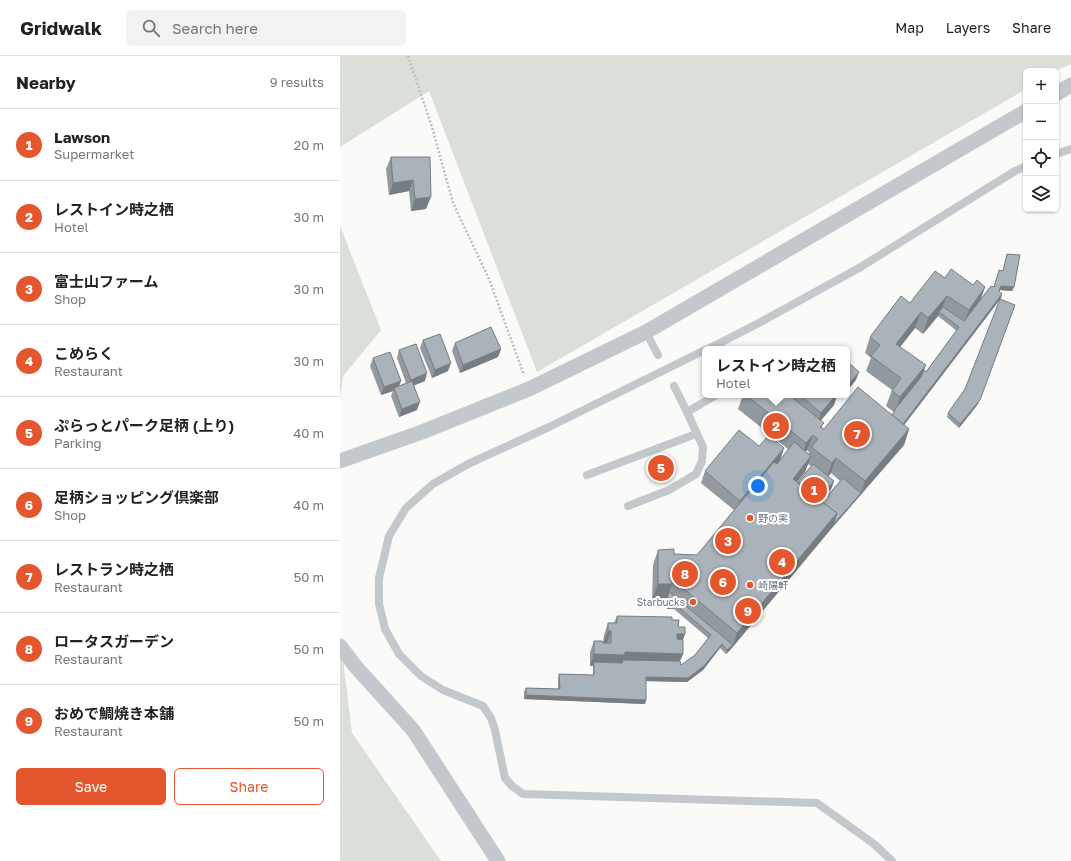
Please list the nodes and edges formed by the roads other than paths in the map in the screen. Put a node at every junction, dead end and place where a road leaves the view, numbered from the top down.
1 (1071, 85) edge
2 (1059, 92) edge
3 (1023, 113) edge
4 (1071, 149) edge
5 (1059, 153) edge
6 (1023, 168) edge
7 (646, 332) junction
8 (714, 346) edge
9 (702, 352) edge
10 (658, 355) dead end
11 (674, 386) dead end
12 (711, 398) edge
13 (687, 412) junction
14 (696, 434) junction
15 (340, 461) edge
16 (587, 475) dead end
17 (628, 506) dead end
18 (340, 646) edge
19 (498, 861) edge
20 (892, 861) edge

1 - 2 street
3 - 7 street
4 - 5 lane
6 - 8 lane
7 - 10 lane
7 - 15 street
9 - 20 lane
11 - 13 lane
12 - 13 lane
13 - 14 lane
14 - 16 lane
14 - 17 lane
18 - 19 street

